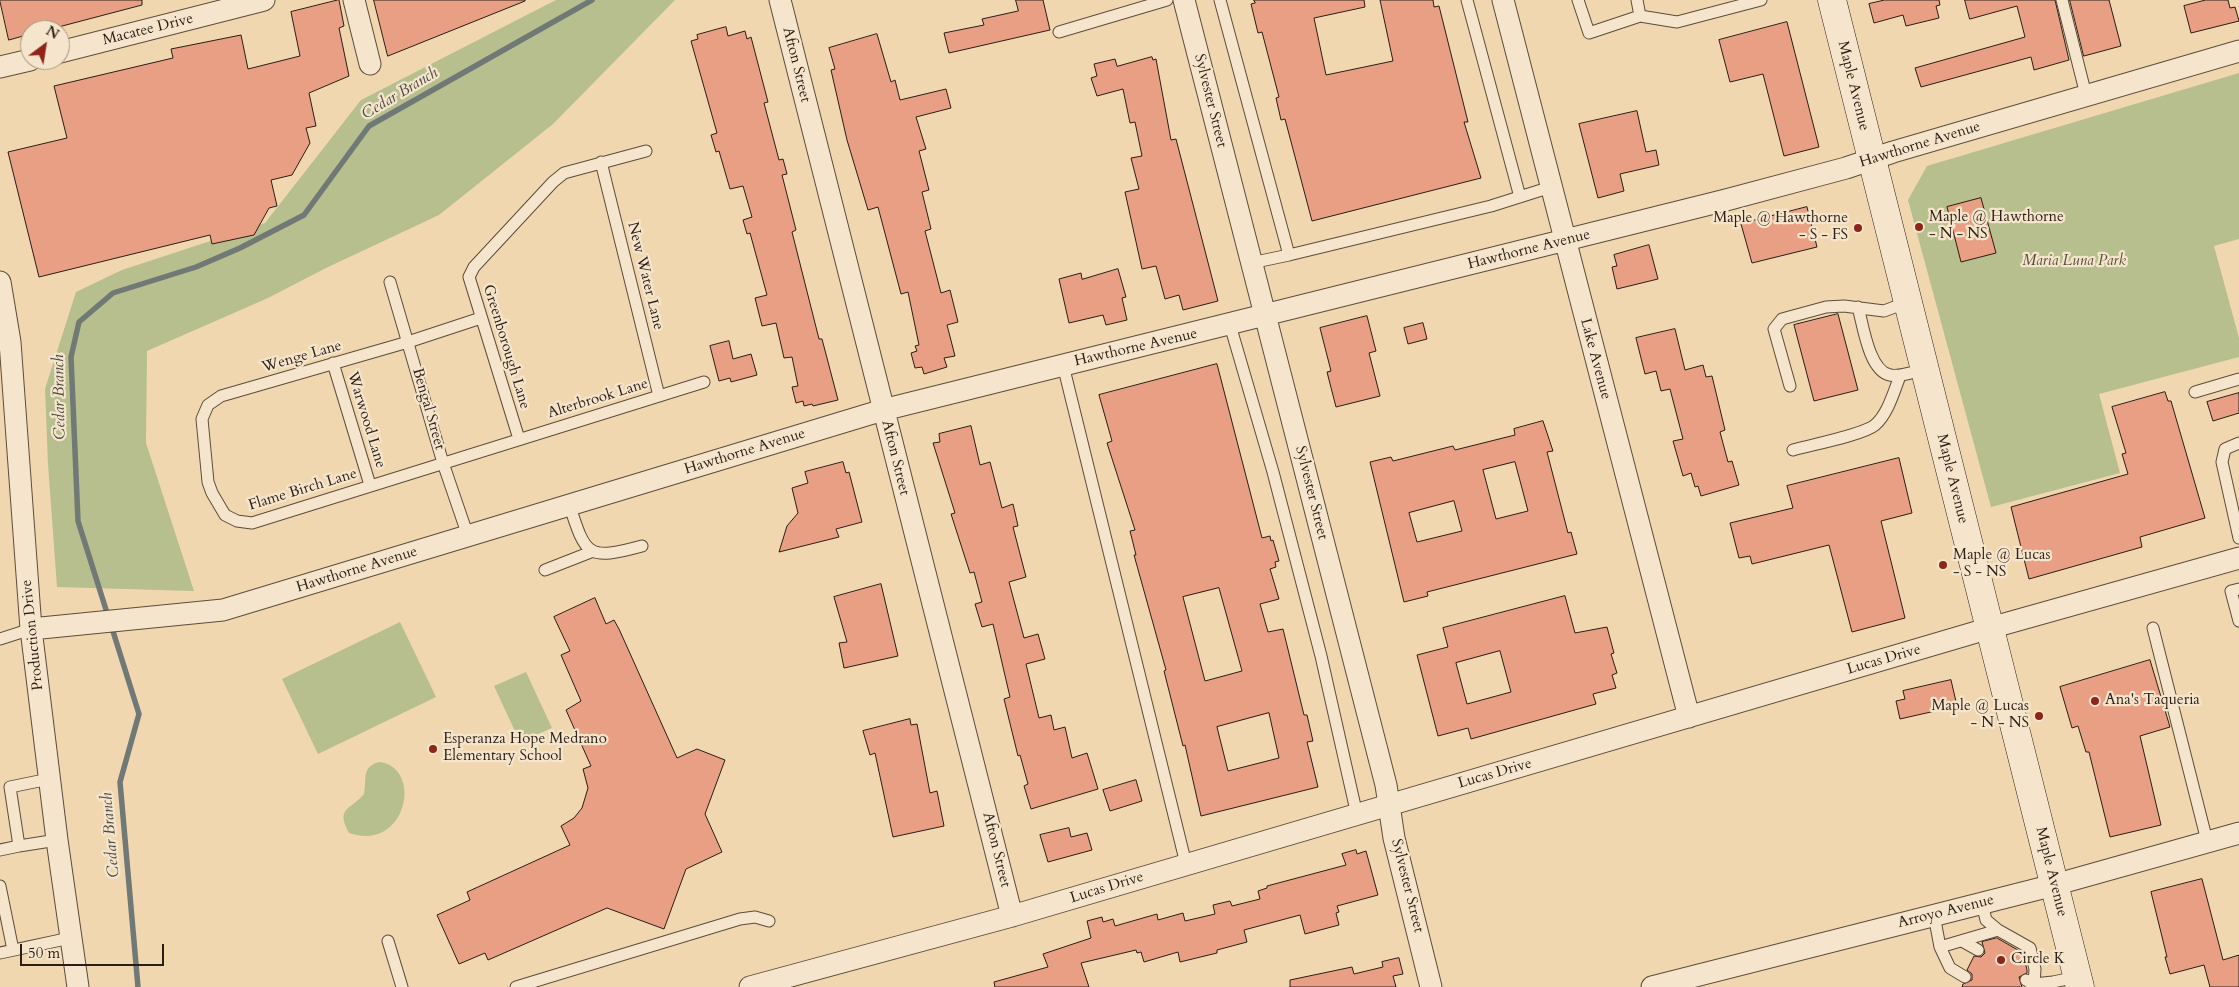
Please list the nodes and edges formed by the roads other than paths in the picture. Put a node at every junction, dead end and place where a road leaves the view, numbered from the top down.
1 (354, 0) edge
2 (780, 0) edge
3 (1167, 0) edge
4 (1184, 0) edge
5 (1220, 0) edge
6 (1467, 0) edge
7 (1503, 0) edge
8 (1578, 0) edge
9 (1637, 0) edge
10 (1761, 0) edge
11 (1832, 0) edge
12 (2062, 0) edge
13 (260, 1) edge
14 (1640, 16) junction
15 (1059, 32) dead end
16 (70, 49) edge
17 (2239, 51) edge
18 (20, 62) edge
19 (370, 64) dead end
20 (0, 67) edge
21 (2086, 95) junction
22 (646, 152) dead end
23 (1871, 159) junction
24 (601, 162) junction
25 (1551, 187) junction
26 (1520, 197) junction
27 (1564, 241) junction
28 (1289, 255) junction
29 (1251, 263) junction
30 (0, 282) edge
31 (390, 282) dead end
32 (1908, 302) junction
33 (1858, 307) junction
34 (1266, 316) junction
35 (481, 318) junction
36 (1230, 325) junction
37 (5, 342) edge
38 (408, 342) junction
39 (333, 363) junction
40 (1063, 365) junction
41 (1912, 372) junction
42 (2239, 379) edge
43 (704, 382) dead end
44 (1790, 386) dead end
45 (2194, 392) dead end
46 (659, 396) junction
47 (208, 405) joint
48 (883, 410) junction
49 (519, 440) junction
50 (2239, 443) edge
51 (1793, 450) dead end
52 (443, 463) junction
53 (370, 485) junction
54 (570, 504) junction
55 (468, 536) junction
56 (2239, 538) edge
57 (642, 546) dead end
58 (591, 552) junction
59 (2239, 558) edge
60 (545, 570) dead end
61 (2239, 589) edge
62 (2239, 621) edge
63 (1990, 628) junction
64 (2153, 628) dead end
65 (31, 629) junction
66 (0, 640) edge
67 (1689, 717) junction
68 (49, 779) junction
69 (1390, 804) junction
70 (1357, 815) junction
71 (2239, 833) edge
72 (56, 840) junction
73 (2207, 841) junction
74 (19, 846) junction
75 (0, 850) edge
76 (1186, 864) junction
77 (2054, 884) junction
78 (0, 886) edge
79 (1982, 903) junction
80 (1934, 915) junction
81 (1012, 916) junction
82 (769, 921) dead end
83 (1998, 930) junction
84 (70, 938) junction
85 (388, 941) dead end
86 (1962, 941) junction
87 (1940, 947) junction
88 (14, 950) junction
89 (1978, 950) dead end
90 (0, 953) edge
91 (1965, 977) dead end
92 (795, 981) edge
93 (2079, 982) edge
94 (2030, 984) edge
95 (78, 987) edge
96 (402, 987) edge
97 (516, 987) edge
98 (750, 987) edge
99 (1431, 987) edge
100 (1652, 987) edge

1 - 19 street
2 - 48 street, Afton Street
3 - 15 lane
4 - 29 street, Sylvester Street
5 - 28 lane
6 - 26 lane
7 - 25 street, Lake Avenue
8 - 14 lane
9 - 14 lane
10 - 14 lane
11 - 23 main road, Maple Avenue
12 - 21 lane
13 - 16 street, Macatee Drive
17 - 21 street, Hawthorne Avenue
18 - 20 street
21 - 23 street, Hawthorne Avenue
22 - 24 lane, Greenborough Lane
23 - 27 street, Hawthorne Avenue
23 - 32 main road, Maple Avenue
24 - 35 lane, Greenborough Lane
24 - 46 lane, New Water Lane
25 - 26 lane
25 - 27 street, Lake Avenue
26 - 28 lane
27 - 34 street, Hawthorne Avenue
27 - 67 street, Lake Avenue
28 - 29 lane
29 - 34 street, Sylvester Street
30 - 37 street, Production Drive
31 - 38 lane, Bengal Street
32 - 33 lane
32 - 41 main road, Maple Avenue
33 - 41 lane
33 - 44 lane
34 - 36 street, Hawthorne Avenue
34 - 69 street, Sylvester Street
35 - 38 lane, Wenge Lane
35 - 49 lane, Greenborough Lane
36 - 40 street, Hawthorne Avenue
36 - 70 lane
37 - 65 street, Production Drive
38 - 39 lane, Wenge Lane
38 - 52 lane, Bengal Street
39 - 47 lane, Wenge Lane
39 - 53 lane, Warwood Lane
40 - 48 street, Hawthorne Avenue
40 - 76 lane
41 - 51 lane
41 - 63 main road, Maple Avenue
42 - 45 lane
43 - 46 lane, Alterbrook Lane
46 - 49 lane, Alterbrook Lane
47 - 53 lane, Flame Birch Lane
48 - 54 street, Hawthorne Avenue
48 - 81 street, Afton Street
49 - 52 lane, Alterbrook Lane
50 - 56 lane
52 - 53 lane, Flame Birch Lane
52 - 55 lane, Bengal Street
54 - 55 street, Hawthorne Avenue
54 - 58 lane
55 - 65 street, Hawthorne Avenue
57 - 58 lane
58 - 60 lane
59 - 63 street, Lucas Drive
61 - 62 lane
63 - 67 street, Lucas Drive
63 - 77 main road, Maple Avenue
64 - 73 lane
65 - 66 lane
65 - 68 street, Production Drive
67 - 69 street, Lucas Drive
68 - 72 street, Production Drive
68 - 74 lane
69 - 70 street, Lucas Drive
69 - 99 street, Sylvester Street
70 - 76 street, Lucas Drive
71 - 73 street, Arroyo Avenue
72 - 74 lane
72 - 84 street, Production Drive
73 - 77 street, Arroyo Avenue
74 - 75 lane
76 - 81 street, Lucas Drive
77 - 79 street, Arroyo Avenue
77 - 93 main road, Maple Avenue
78 - 88 lane
79 - 80 street, Arroyo Avenue
79 - 83 lane
80 - 87 lane
80 - 100 street, Arroyo Avenue
81 - 92 street, Lucas Drive
82 - 97 lane
83 - 86 lane
83 - 94 lane
84 - 88 lane
84 - 95 street, Production Drive
85 - 96 lane
86 - 87 lane
86 - 89 lane
87 - 91 lane
88 - 90 lane
92 - 98 street, Lucas Drive
93 - 94 lane

